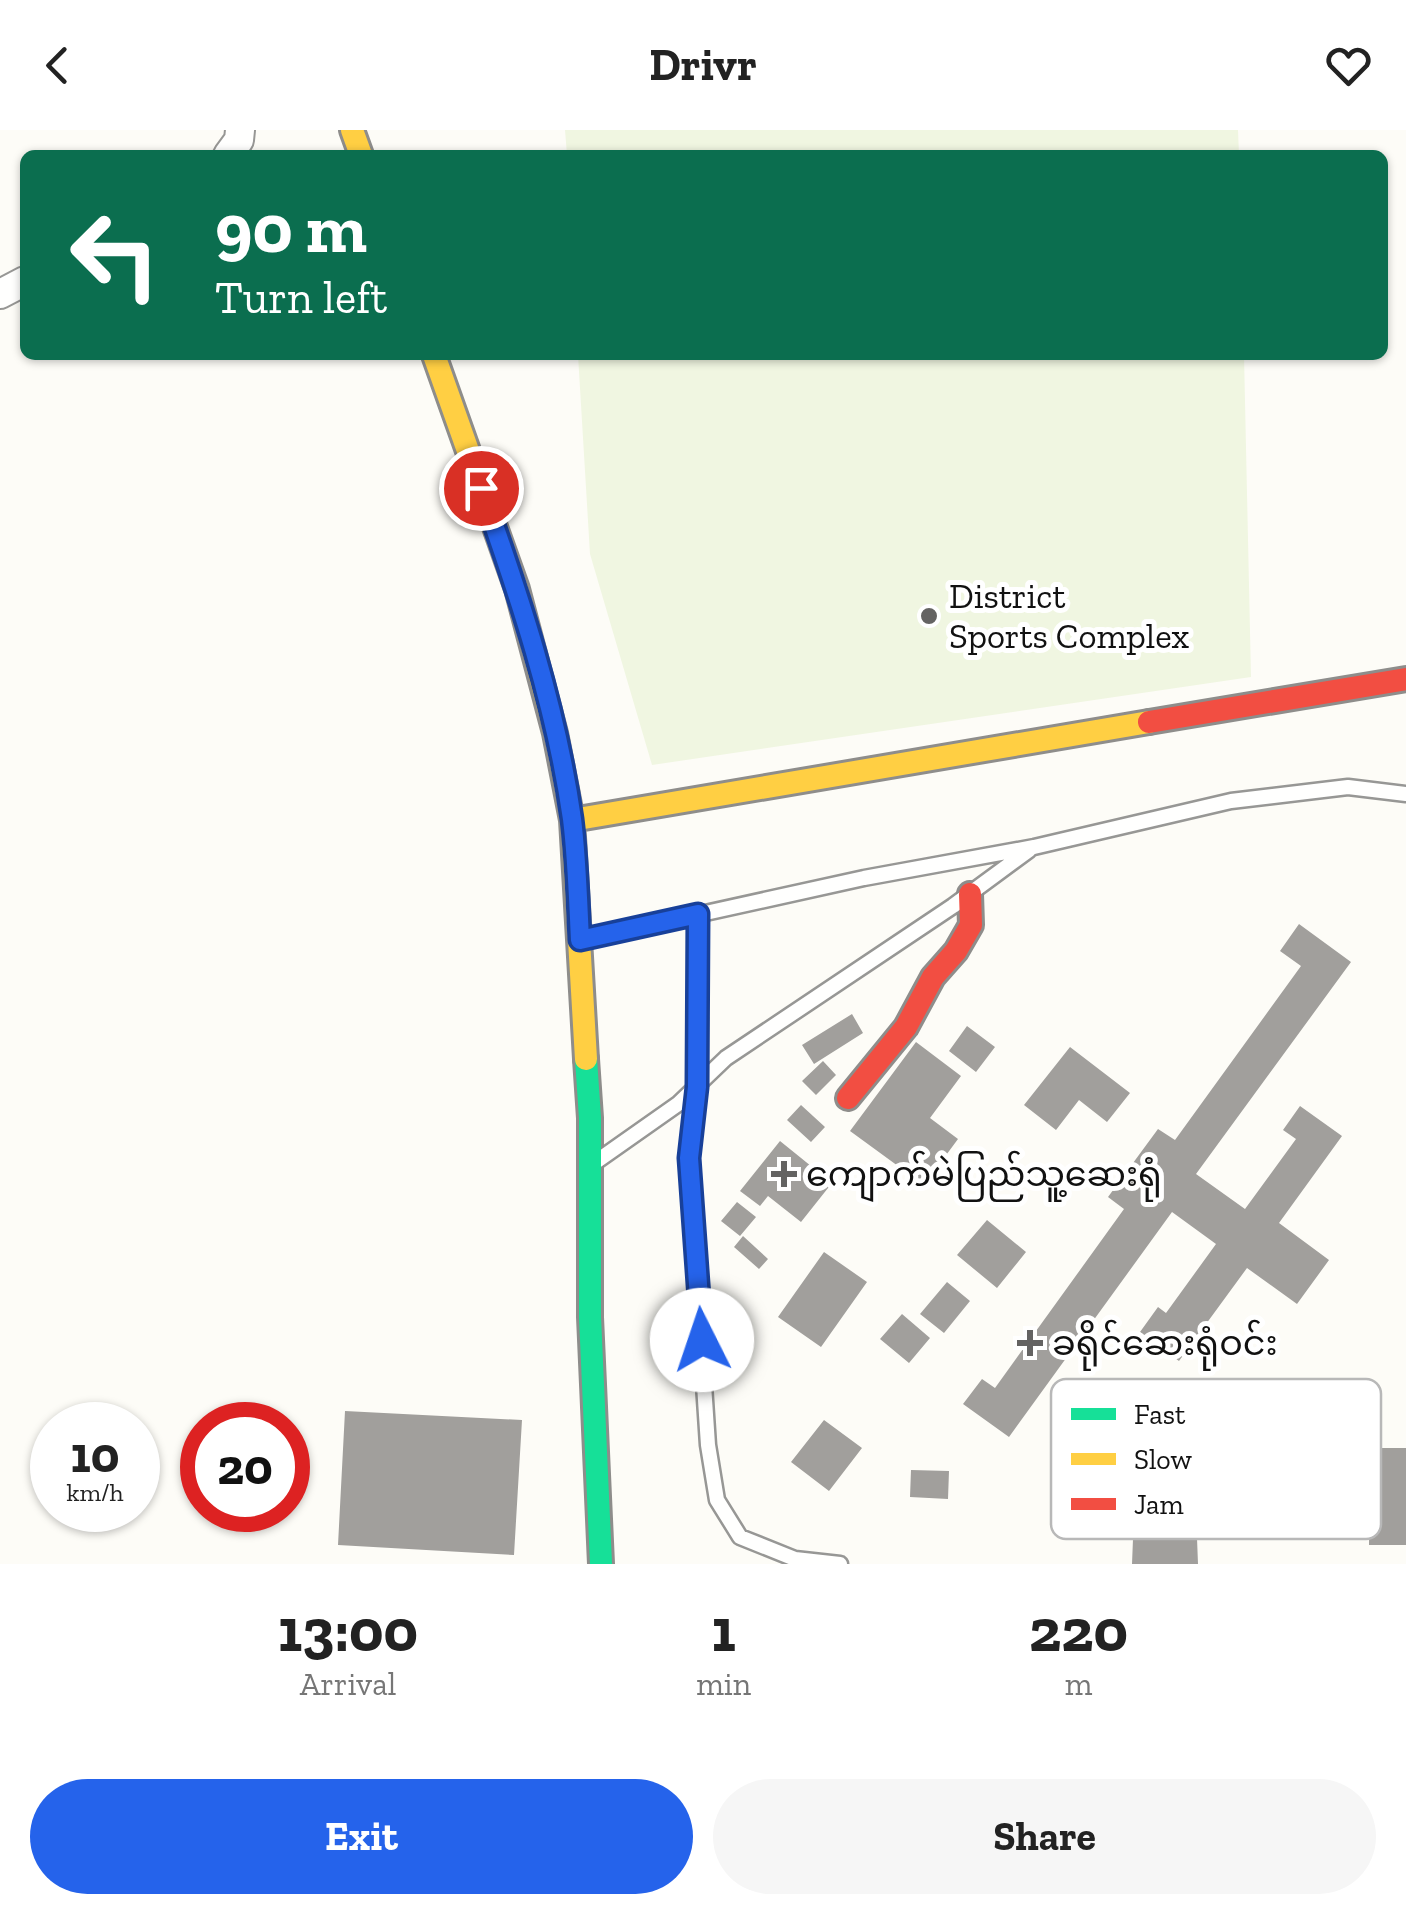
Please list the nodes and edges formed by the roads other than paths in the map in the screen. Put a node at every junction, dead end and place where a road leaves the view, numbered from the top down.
1 (436, 360) edge
2 (1406, 679) edge
3 (1406, 794) edge
4 (572, 820) junction
5 (1034, 847) junction
6 (970, 894) junction
7 (698, 914) junction
8 (580, 940) junction
9 (697, 1087) junction
10 (848, 1098) dead end
11 (590, 1166) junction
12 (601, 1564) edge
13 (840, 1564) edge

1 - 4 street
2 - 4 street
3 - 5 lane
4 - 8 street
5 - 6 lane
5 - 7 lane
6 - 9 lane
6 - 10 street
7 - 8 lane
7 - 9 lane
8 - 11 street
9 - 11 lane
9 - 13 lane
11 - 12 street

